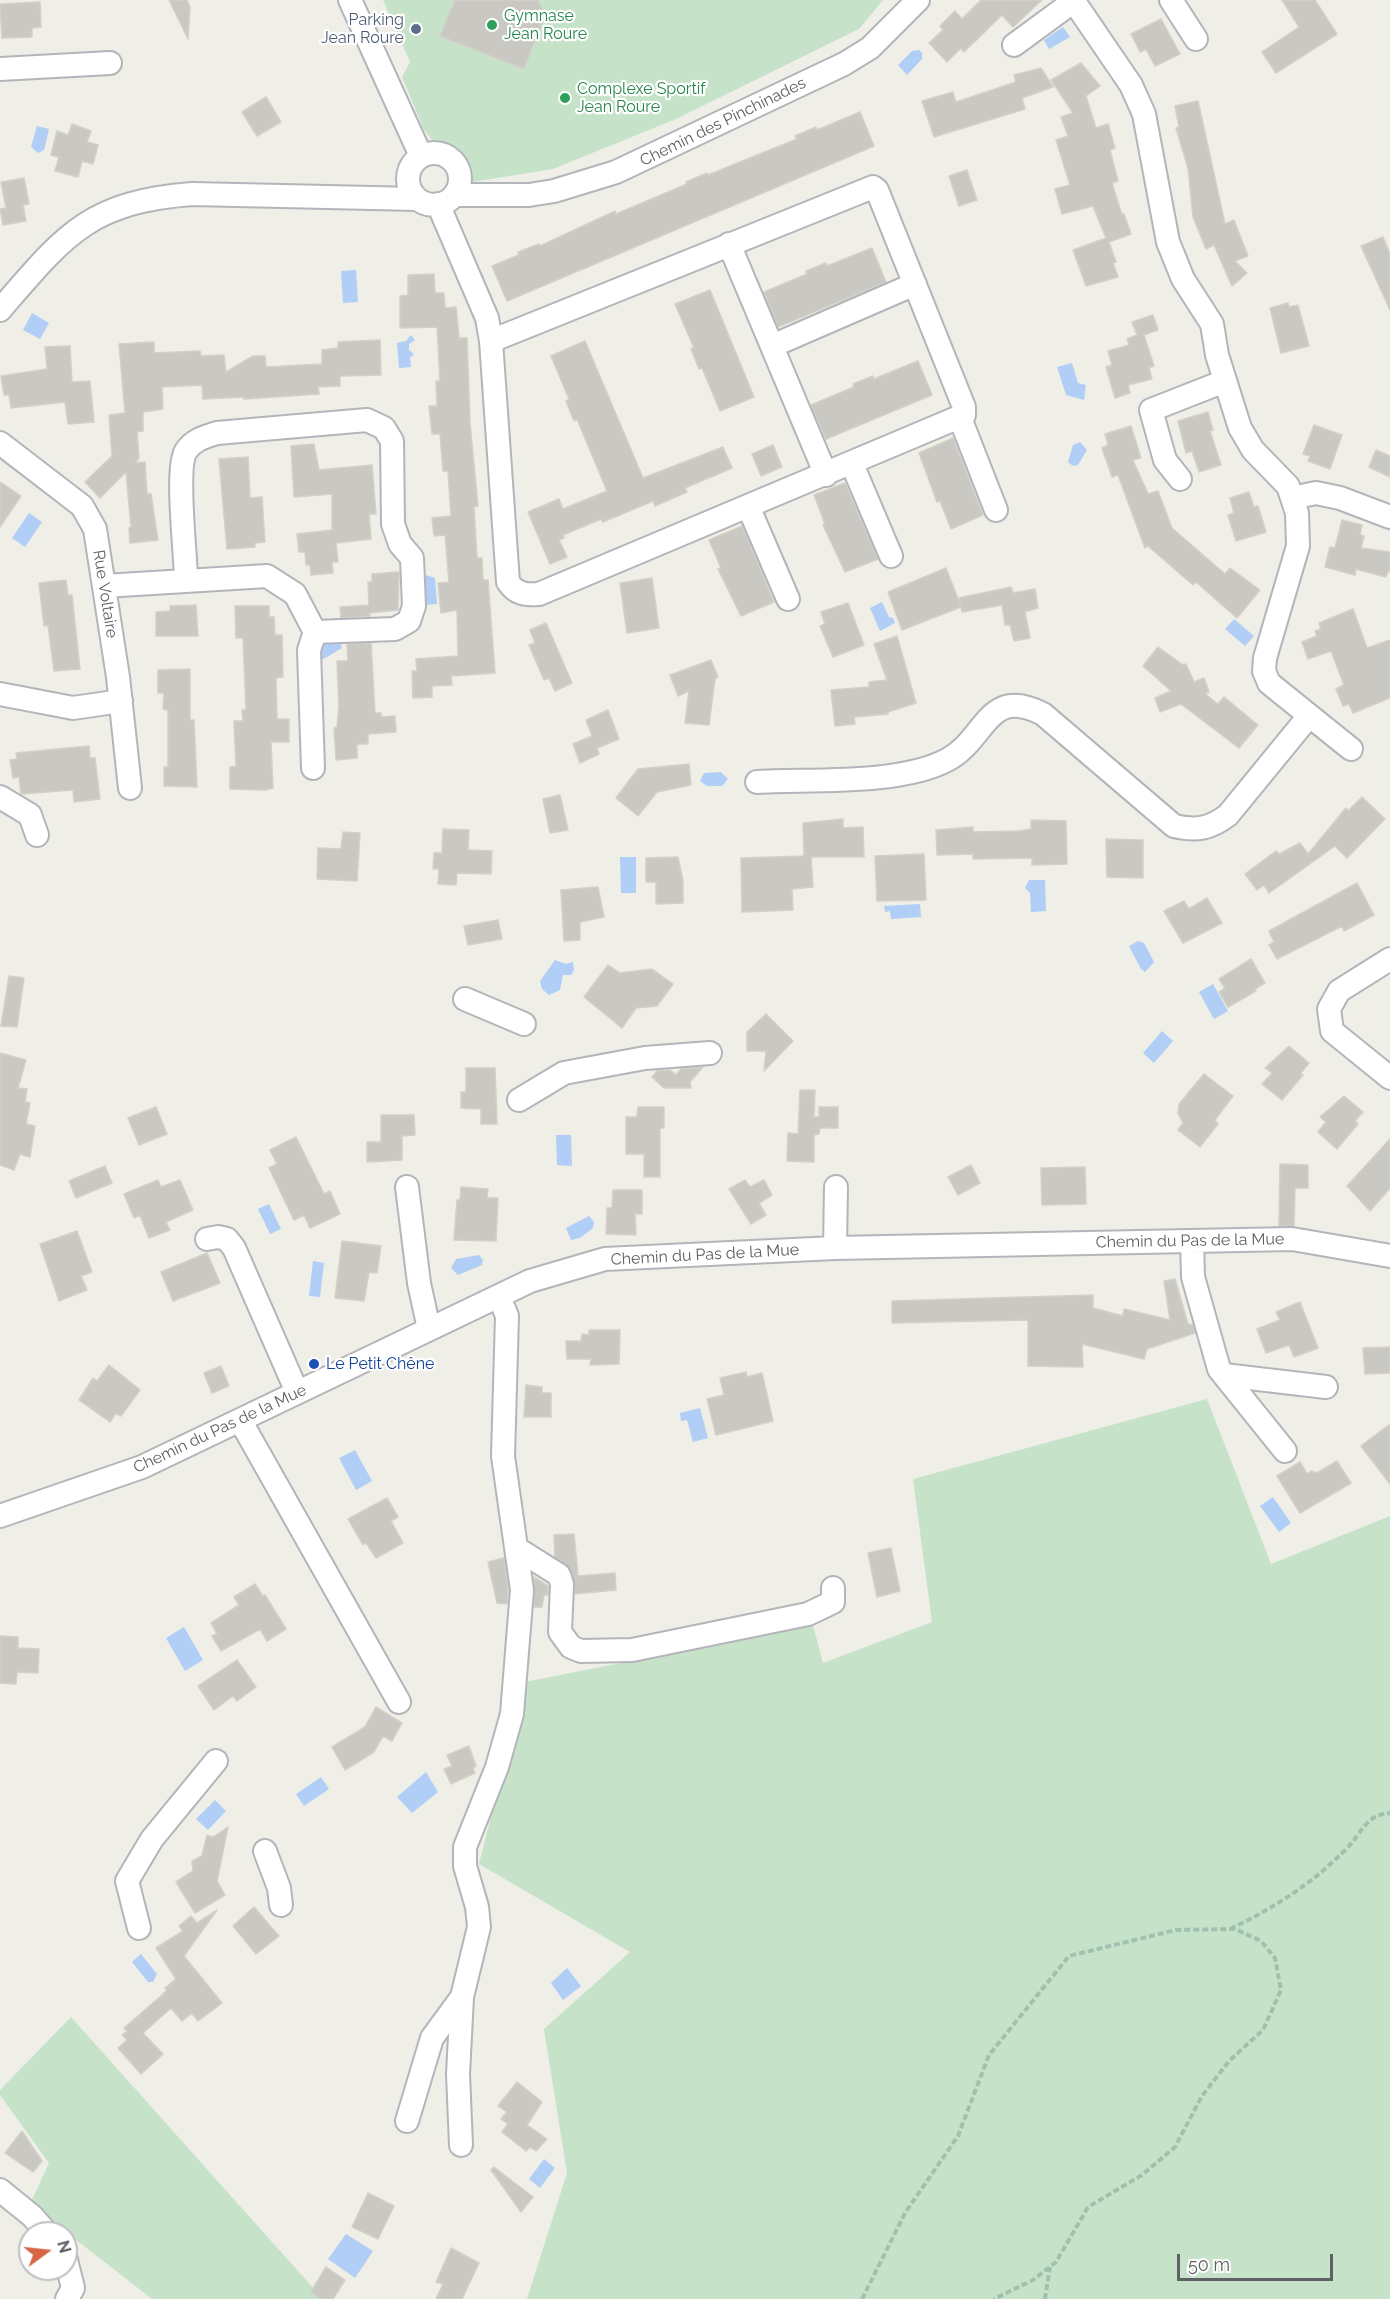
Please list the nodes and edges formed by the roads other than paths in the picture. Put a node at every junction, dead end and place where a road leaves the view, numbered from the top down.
1 (350, 0) edge
2 (918, 0) edge
3 (1074, 0) edge
4 (1171, 0) edge
5 (1196, 39) dead end
6 (1014, 45) dead end
7 (110, 63) dead end
8 (0, 69) edge
9 (421, 156) junction
10 (458, 168) junction
11 (430, 195) junction
12 (504, 196) junction
13 (729, 244) junction
14 (915, 285) junction
15 (0, 310) edge
16 (491, 341) junction
17 (772, 346) junction
18 (1225, 381) junction
19 (960, 418) junction
20 (0, 443) edge
21 (852, 464) junction
22 (826, 475) junction
23 (1180, 479) dead end
24 (1292, 498) junction
25 (748, 506) junction
26 (996, 510) dead end
27 (1390, 517) edge
28 (891, 556) dead end
29 (186, 580) junction
30 (104, 586) junction
31 (788, 598) dead end
32 (315, 632) junction
33 (0, 694) edge
34 (121, 701) junction
35 (1308, 716) junction
36 (1351, 749) dead end
37 (313, 768) dead end
38 (757, 782) dead end
39 (130, 788) dead end
40 (0, 797) edge
41 (37, 835) dead end
42 (1390, 959) edge
43 (465, 999) dead end
44 (524, 1024) dead end
45 (710, 1053) dead end
46 (1390, 1078) edge
47 (519, 1100) dead end
48 (407, 1187) dead end
49 (836, 1187) dead end
50 (207, 1239) dead end
51 (1192, 1241) junction
52 (836, 1248) junction
53 (1390, 1256) edge
54 (499, 1296) junction
55 (429, 1329) junction
56 (1224, 1376) junction
57 (1326, 1387) dead end
58 (297, 1392) junction
59 (240, 1420) junction
60 (1285, 1451) dead end
61 (0, 1516) edge
62 (516, 1548) junction
63 (833, 1588) dead end
64 (399, 1702) dead end
65 (216, 1761) dead end
66 (265, 1851) dead end
67 (281, 1905) dead end
68 (139, 1928) dead end
69 (462, 1997) junction
70 (407, 2121) dead end
71 (461, 2145) dead end
72 (0, 2190) edge
73 (36, 2221) edge
74 (71, 2281) edge
75 (67, 2299) edge

1 - 9 street
2 - 12 street, Chemin des Pinchinades
3 - 6 street
3 - 18 street
4 - 5 street
7 - 8 street
9 - 10 street
9 - 11 street
10 - 11 street
10 - 12 street
11 - 12 street, Chemin des Pinchinades
11 - 15 street, Chemin des Pinchinades
11 - 16 street
13 - 14 street
13 - 16 street
13 - 17 street
14 - 17 street
14 - 19 street
16 - 25 street
17 - 22 street
18 - 23 street
18 - 24 street
19 - 21 street
19 - 26 street
20 - 30 street, Rue Voltaire
21 - 22 street
21 - 28 street
22 - 25 street
24 - 27 street
24 - 35 street
25 - 31 street
29 - 30 street
29 - 32 street
29 - 32 street
30 - 34 street, Rue Voltaire
32 - 37 street
33 - 34 street
34 - 39 street, Rue Voltaire
35 - 36 street
35 - 38 street
40 - 41 street
42 - 46 street
43 - 44 street
45 - 47 street
48 - 55 street
49 - 52 street
50 - 58 street
51 - 52 street, Chemin du Pas de la Mue
51 - 53 street, Chemin du Pas de la Mue
51 - 56 street
52 - 54 street, Chemin du Pas de la Mue
54 - 55 street, Chemin du Pas de la Mue
54 - 62 street
55 - 58 street, Chemin du Pas de la Mue
56 - 57 street
56 - 60 street
58 - 59 street, Chemin du Pas de la Mue
59 - 61 street, Chemin du Pas de la Mue
59 - 64 street
62 - 63 street
62 - 69 street
65 - 68 street
66 - 67 street
69 - 70 street
69 - 71 street
72 - 73 street
74 - 75 street

